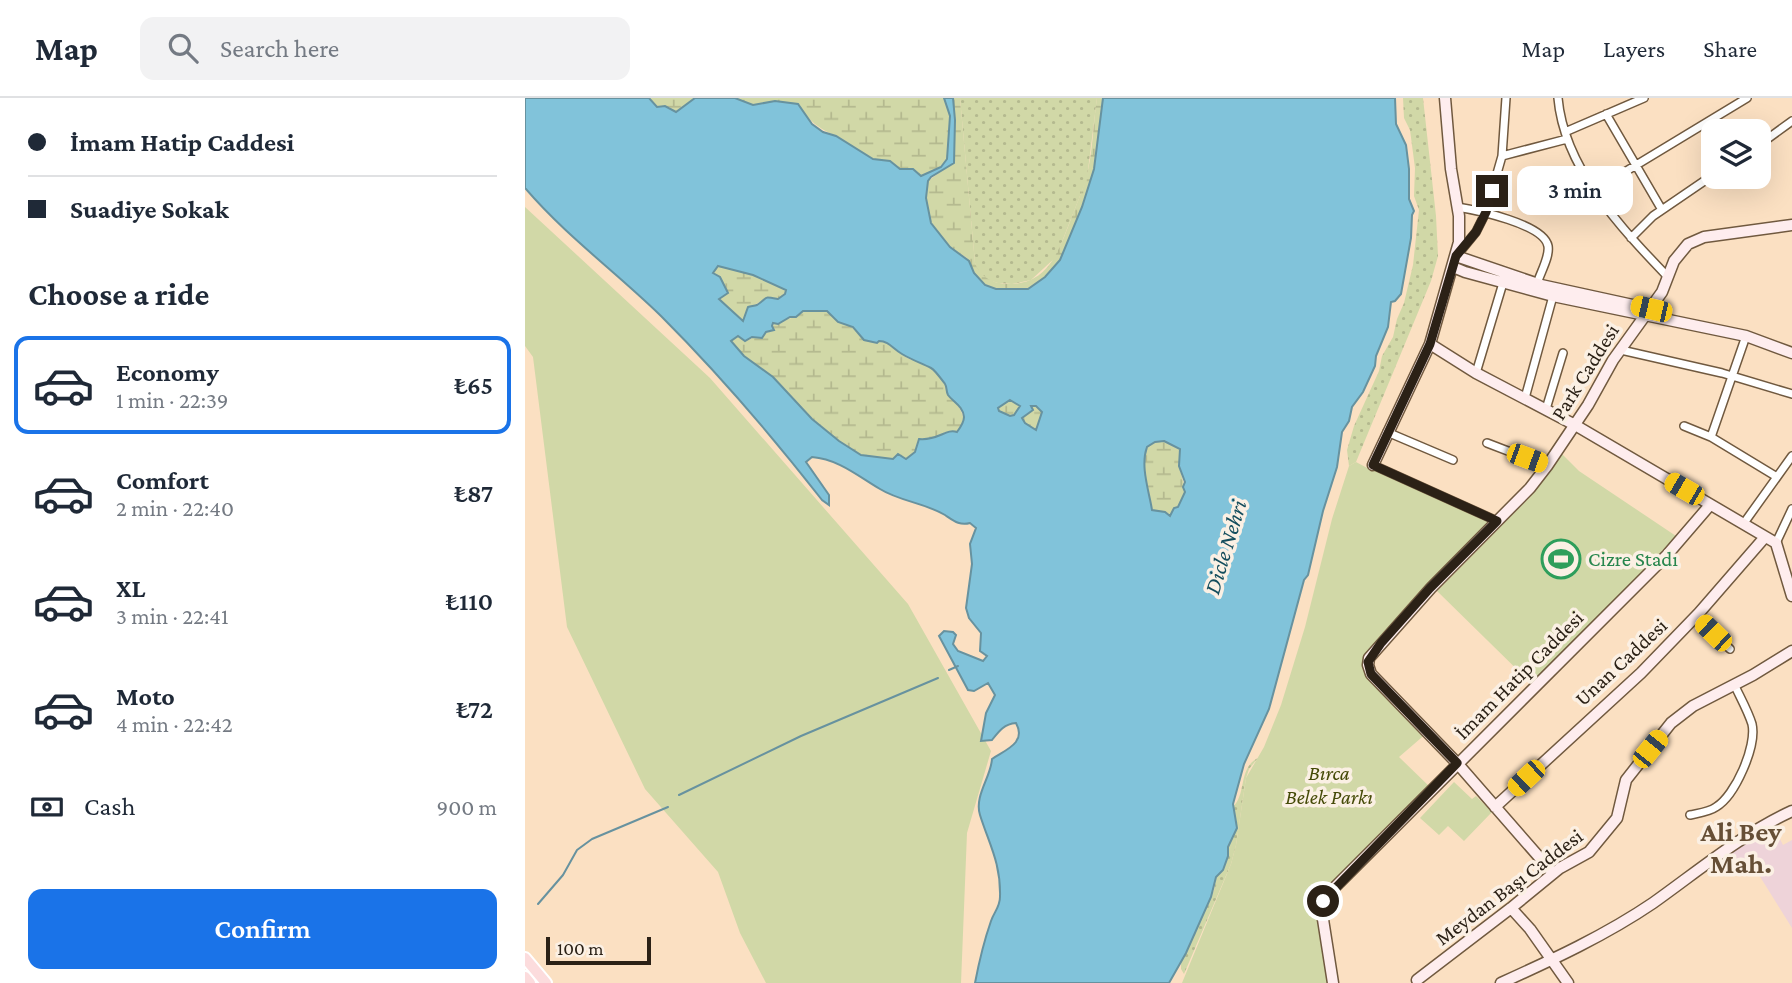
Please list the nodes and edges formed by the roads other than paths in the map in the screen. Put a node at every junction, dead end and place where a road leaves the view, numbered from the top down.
1 (1445, 98) edge
2 (1506, 98) edge
3 (1558, 98) edge
4 (1644, 98) edge
5 (1747, 98) edge
6 (1606, 114) junction
7 (1792, 121) edge
8 (1566, 136) junction
9 (1771, 136) edge
10 (1502, 156) junction
11 (1636, 167) junction
12 (1701, 183) edge
13 (1595, 190) junction
14 (1457, 206) junction
15 (1662, 210) junction
16 (1486, 212) junction
17 (1792, 225) edge
18 (1630, 238) junction
19 (1456, 256) junction
20 (1453, 267) junction
21 (1668, 277) junction
22 (1503, 283) junction
23 (1537, 284) junction
24 (1553, 296) junction
25 (1649, 312) junction
26 (1746, 336) junction
27 (1430, 344) junction
28 (1621, 349) junction
29 (1563, 353) dead end
30 (1792, 353) edge
31 (1476, 373) junction
32 (1733, 376) junction
33 (1792, 394) edge
34 (1525, 398) junction
35 (1546, 409) junction
36 (1574, 425) junction
37 (1684, 426) dead end
38 (1387, 432) junction
39 (1711, 437) junction
40 (1487, 443) dead end
41 (1792, 456) edge
42 (1453, 460) dead end
43 (1373, 465) joint
44 (1548, 466) junction
45 (1777, 477) junction
46 (1710, 505) junction
47 (1792, 509) edge
48 (1497, 521) junction
49 (1744, 523) junction
50 (1765, 537) junction
51 (1776, 543) junction
52 (1792, 596) edge
53 (1696, 617) junction
54 (1730, 649) dead end
55 (1792, 651) edge
56 (1734, 684) junction
57 (1457, 763) junction
58 (1495, 807) junction
59 (1792, 811) edge
60 (1690, 815) dead end
61 (1553, 873) junction
62 (1511, 908) junction
63 (525, 958) edge
64 (1552, 960) junction
65 (525, 977) edge
66 (1417, 980) dead end
67 (530, 983) edge
68 (546, 983) edge
69 (1333, 983) edge
70 (1501, 983) edge
71 (1568, 983) edge

1 - 14 street
2 - 10 street
3 - 8 street
4 - 6 street
5 - 11 street
6 - 8 street
6 - 11 street
7 - 9 street
8 - 10 street
8 - 13 street
10 - 16 street
11 - 13 street
11 - 15 street
12 - 15 street
13 - 18 street
14 - 16 street
14 - 19 street
15 - 18 street
16 - 19 street
16 - 23 street
17 - 21 street, Park Caddesi
18 - 21 street
19 - 20 street
19 - 23 street
20 - 22 street
20 - 27 street
21 - 25 street, Park Caddesi
22 - 24 street
22 - 31 street
23 - 25 street
24 - 25 street
24 - 34 street
25 - 26 street
25 - 28 street, Park Caddesi
26 - 30 street
26 - 32 street
27 - 31 street
27 - 38 street
28 - 32 street
28 - 36 street, Park Caddesi
29 - 35 street
31 - 34 street
32 - 33 street
32 - 39 street
34 - 35 street
35 - 36 street
36 - 44 street, Park Caddesi
36 - 46 street
37 - 39 street
38 - 42 street
38 - 43 street
39 - 45 street
40 - 44 street
41 - 45 street
43 - 48 street
44 - 48 street, Park Caddesi
45 - 49 street
46 - 49 street
46 - 57 street, İmam Hatip Caddesi
47 - 51 street
48 - 57 street, Park Caddesi
49 - 50 street
50 - 51 street
50 - 53 street, Unan Caddesi
51 - 52 street
53 - 54 street
53 - 58 street, Unan Caddesi
55 - 56 street, Meydan Başı Caddesi
56 - 60 street
56 - 61 street, Meydan Başı Caddesi
57 - 58 street, Park Caddesi
57 - 69 street, İmam Hatip Caddesi
58 - 61 street, Park Caddesi
59 - 64 street
61 - 62 street, Meydan Başı Caddesi
62 - 64 street
62 - 66 street, Meydan Başı Caddesi
63 - 68 main road
64 - 70 street
64 - 71 street
65 - 67 main road

